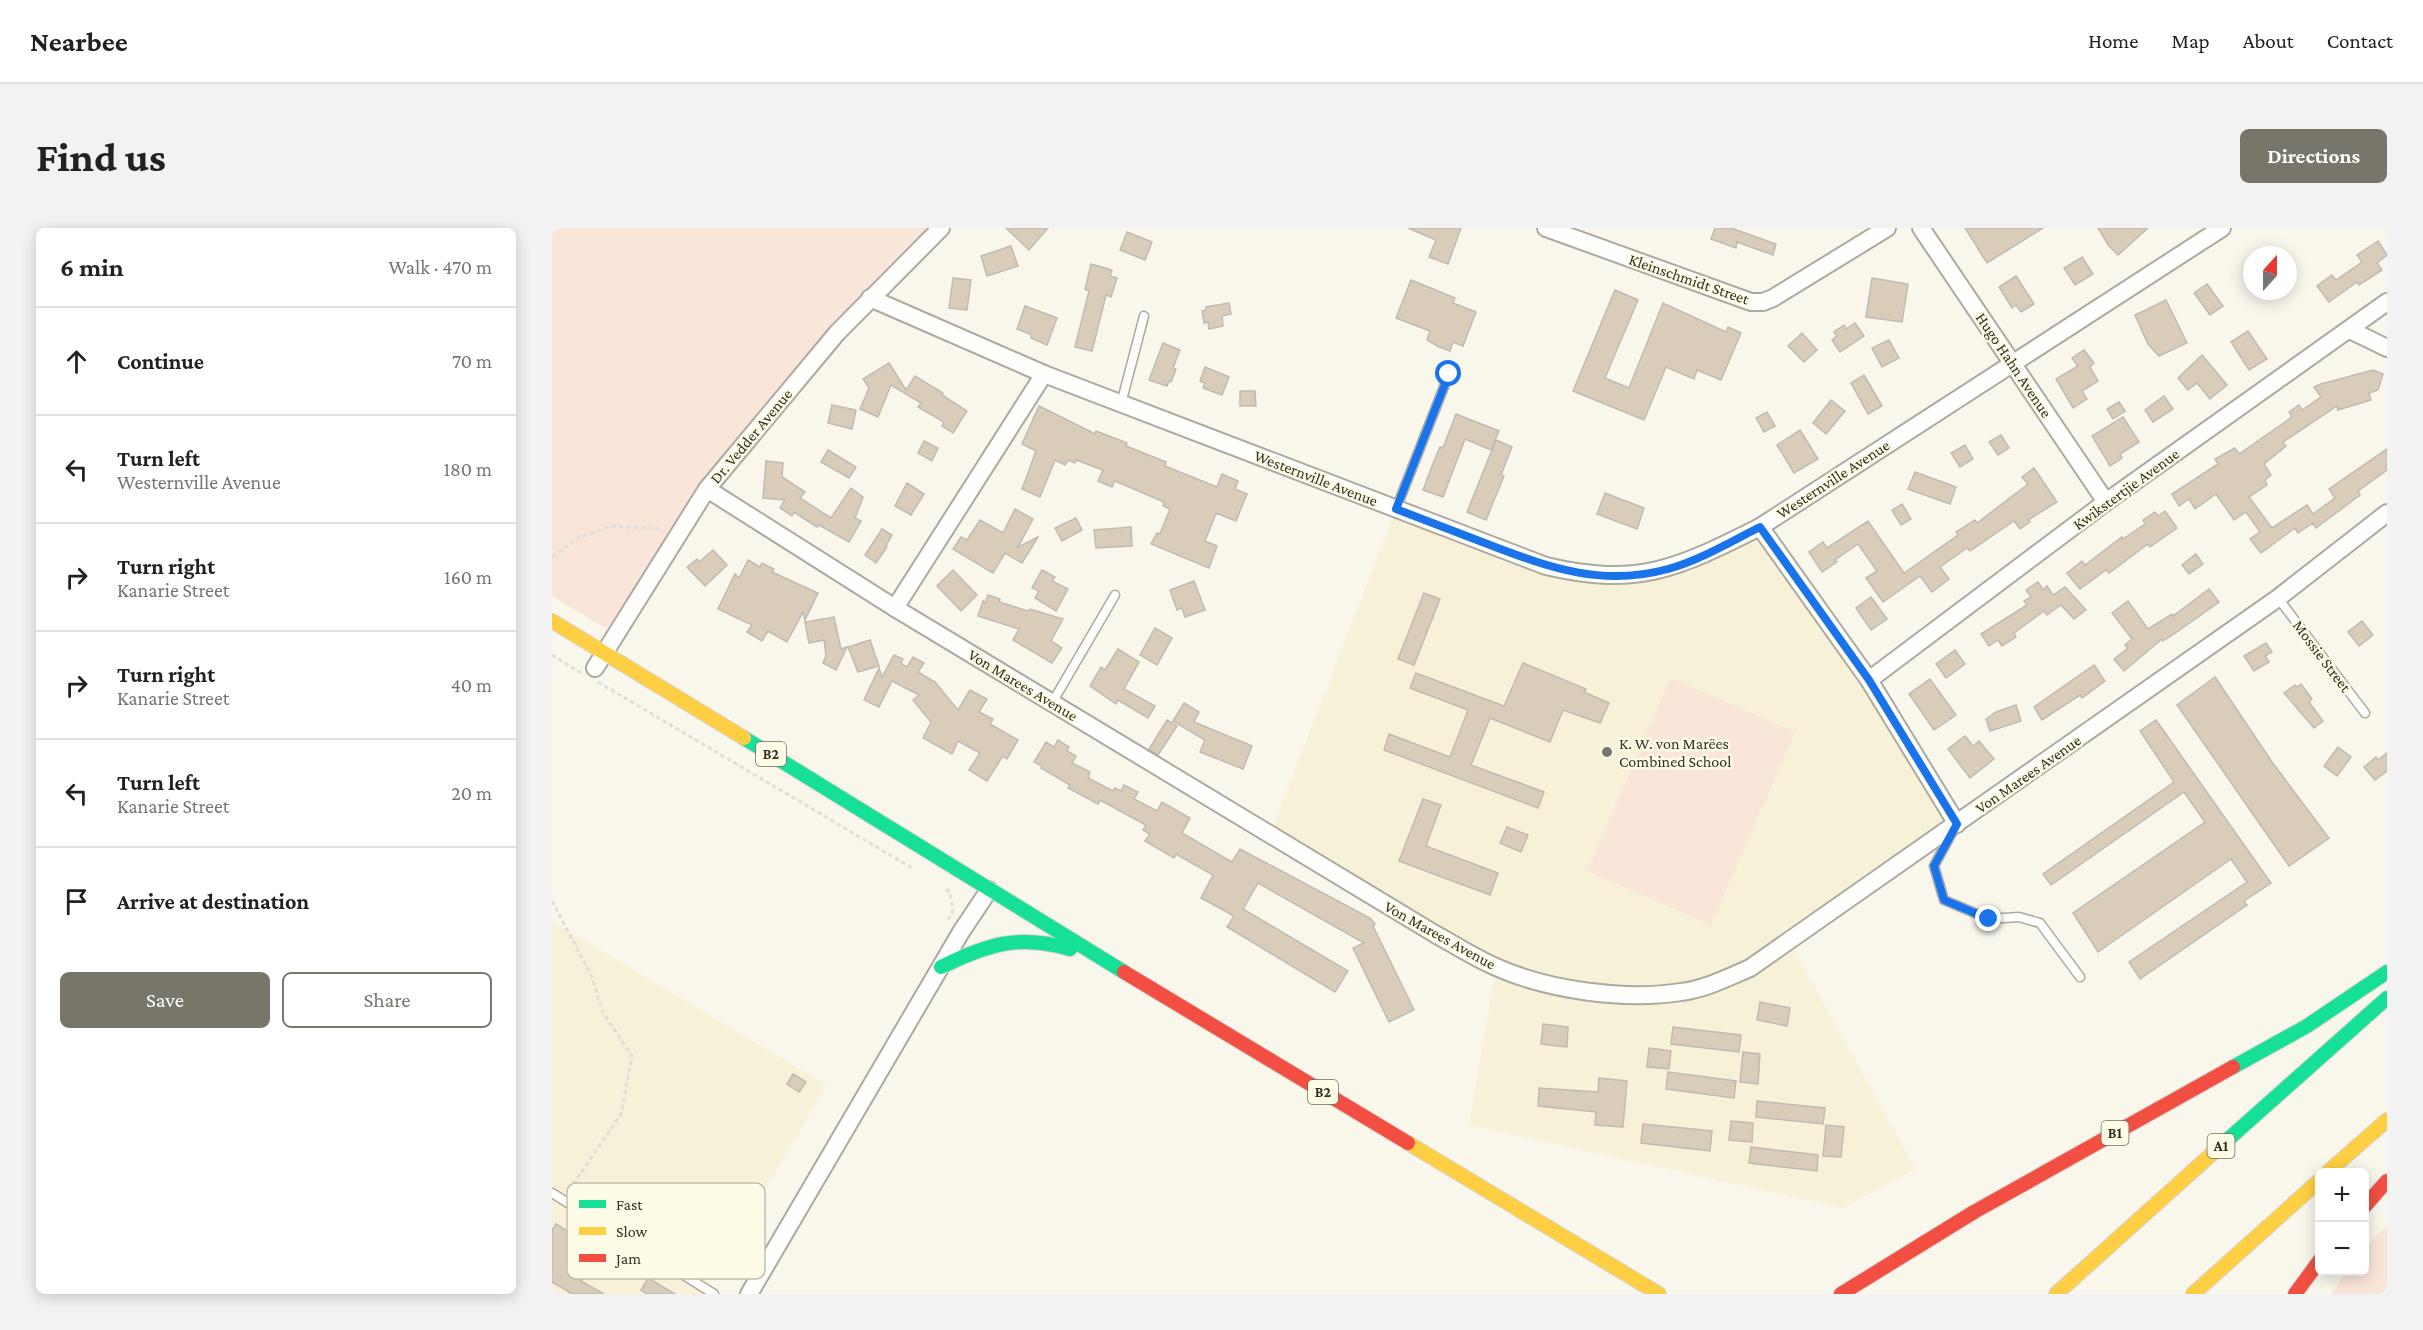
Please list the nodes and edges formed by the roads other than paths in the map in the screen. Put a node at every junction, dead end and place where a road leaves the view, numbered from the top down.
1 (941, 228) edge
2 (1546, 228) edge
3 (1887, 228) edge
4 (1921, 228) edge
5 (2222, 228) edge
6 (870, 298) junction
7 (2387, 302) edge
8 (1144, 316) dead end
9 (2350, 330) junction
10 (2387, 348) edge
11 (2012, 362) junction
12 (1044, 374) junction
13 (1449, 374) dead end
14 (1120, 404) junction
15 (707, 489) junction
16 (2106, 502) junction
17 (1396, 509) junction
18 (2387, 513) edge
19 (1760, 527) junction
20 (1115, 595) dead end
21 (2278, 598) junction
22 (895, 608) junction
23 (552, 621) edge
24 (604, 653) junction
25 (595, 669) dead end
26 (1869, 680) junction
27 (1052, 703) junction
28 (2365, 713) dead end
29 (1957, 824) junction
30 (906, 854) dead end
31 (989, 890) junction
32 (1112, 965) junction
33 (941, 967) junction
34 (2387, 972) edge
35 (2080, 977) dead end
36 (2387, 998) edge
37 (2387, 1120) edge
38 (2334, 1168) edge
39 (2387, 1181) edge
40 (2315, 1184) edge
41 (552, 1193) edge
42 (2369, 1201) edge
43 (567, 1202) edge
44 (2315, 1266) edge
45 (765, 1268) edge
46 (690, 1279) edge
47 (759, 1279) edge
48 (714, 1294) edge
49 (750, 1294) edge
50 (1659, 1294) edge
51 (1841, 1294) edge
52 (2056, 1294) edge
53 (2193, 1294) edge
54 (2295, 1294) edge

1 - 6 street, Dr. Vedder Avenue
2 - 3 street, Kleinschmidt Street
4 - 11 street, Hugo Hahn Avenue
5 - 11 street, Westernville Avenue
6 - 12 street, Westernville Avenue
6 - 15 street, Dr. Vedder Avenue
7 - 9 street, Kwikstertjie Avenue
8 - 14 lane
9 - 10 street
9 - 16 street, Kwikstertjie Avenue
11 - 16 street, Hugo Hahn Avenue
11 - 19 street, Westernville Avenue
12 - 14 street, Westernville Avenue
12 - 22 street
13 - 17 lane
14 - 17 street, Westernville Avenue
15 - 22 street, Von Marees Avenue
15 - 24 street, Dr. Vedder Avenue
16 - 26 street, Kwikstertjie Avenue
17 - 19 street, Westernville Avenue
18 - 21 street, Von Marees Avenue
19 - 26 street
20 - 27 lane
21 - 28 lane, Mossie Street
21 - 29 street, Von Marees Avenue
22 - 27 street, Von Marees Avenue
23 - 24 highway, B2
24 - 25 street, Dr. Vedder Avenue
24 - 31 highway, B2
26 - 29 street
27 - 29 street, Von Marees Avenue
29 - 35 lane
30 - 31 highway, B2
31 - 32 highway, B2
31 - 33 street
32 - 33 highway
32 - 50 highway, B2
33 - 45 street
34 - 51 highway, B1
36 - 52 highway, A1
37 - 38 highway
39 - 42 highway
40 - 53 highway
41 - 43 lane
44 - 54 highway
46 - 48 lane
47 - 49 street

